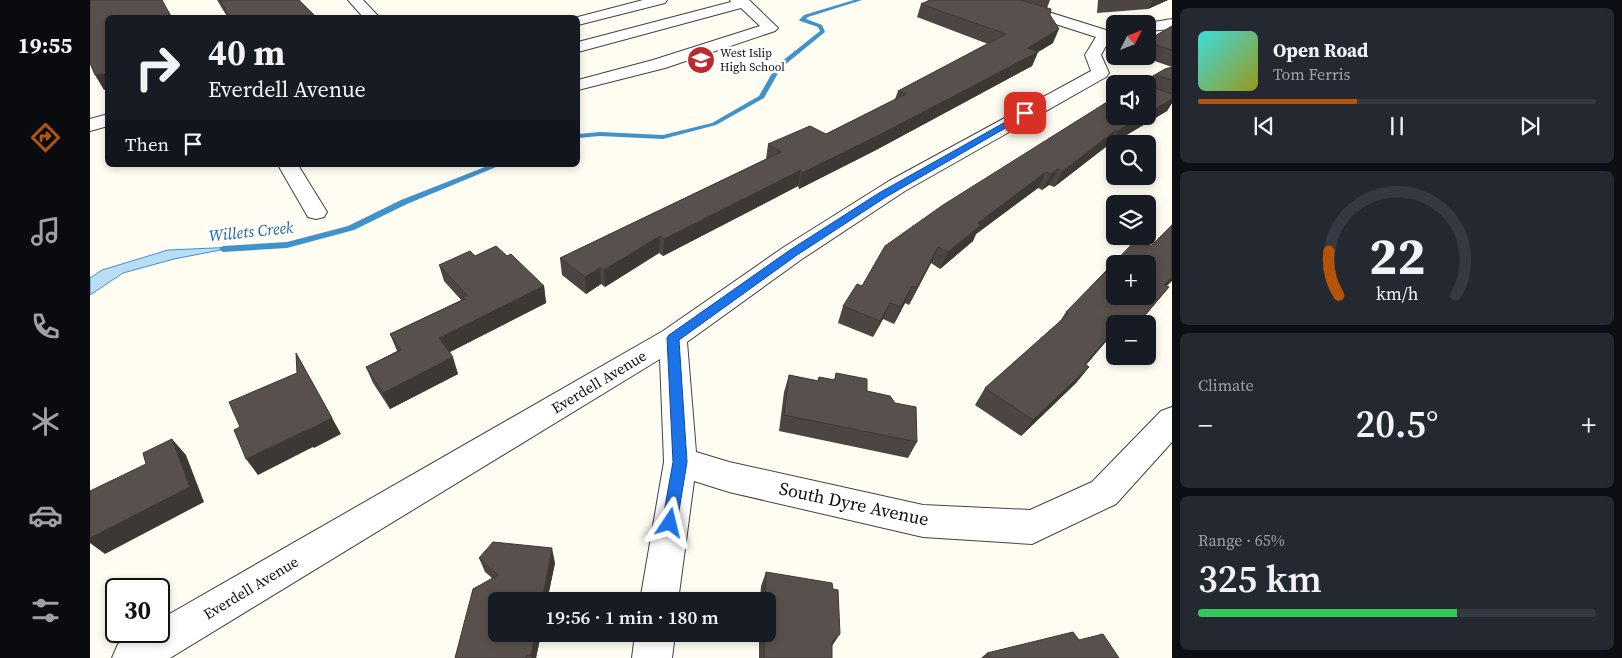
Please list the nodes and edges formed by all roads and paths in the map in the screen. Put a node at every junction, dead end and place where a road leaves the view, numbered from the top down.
1 (355, 0) edge
2 (660, 0) edge
3 (995, 0) edge
4 (740, 2) edge
5 (370, 15) edge
6 (580, 20) edge
7 (1172, 24) edge
8 (1156, 25) edge
9 (1106, 33) edge
10 (1106, 37) edge
11 (580, 46) edge
12 (580, 84) edge
13 (105, 121) edge
14 (90, 124) edge
15 (289, 167) edge
16 (316, 212) dead end
17 (673, 338) junction
18 (1172, 420) edge
19 (680, 462) junction
20 (661, 592) edge
21 (654, 642) edge
22 (132, 658) edge
23 (652, 658) edge

1 - 5 street
2 - 6 street
3 - 9 street
4 - 11 street
4 - 12 street
7 - 8 street
10 - 17 street, Everdell Avenue
13 - 14 street
15 - 16 street
17 - 19 street
17 - 22 street, Everdell Avenue
18 - 19 street, South Dyre Avenue
19 - 20 street
21 - 23 street

